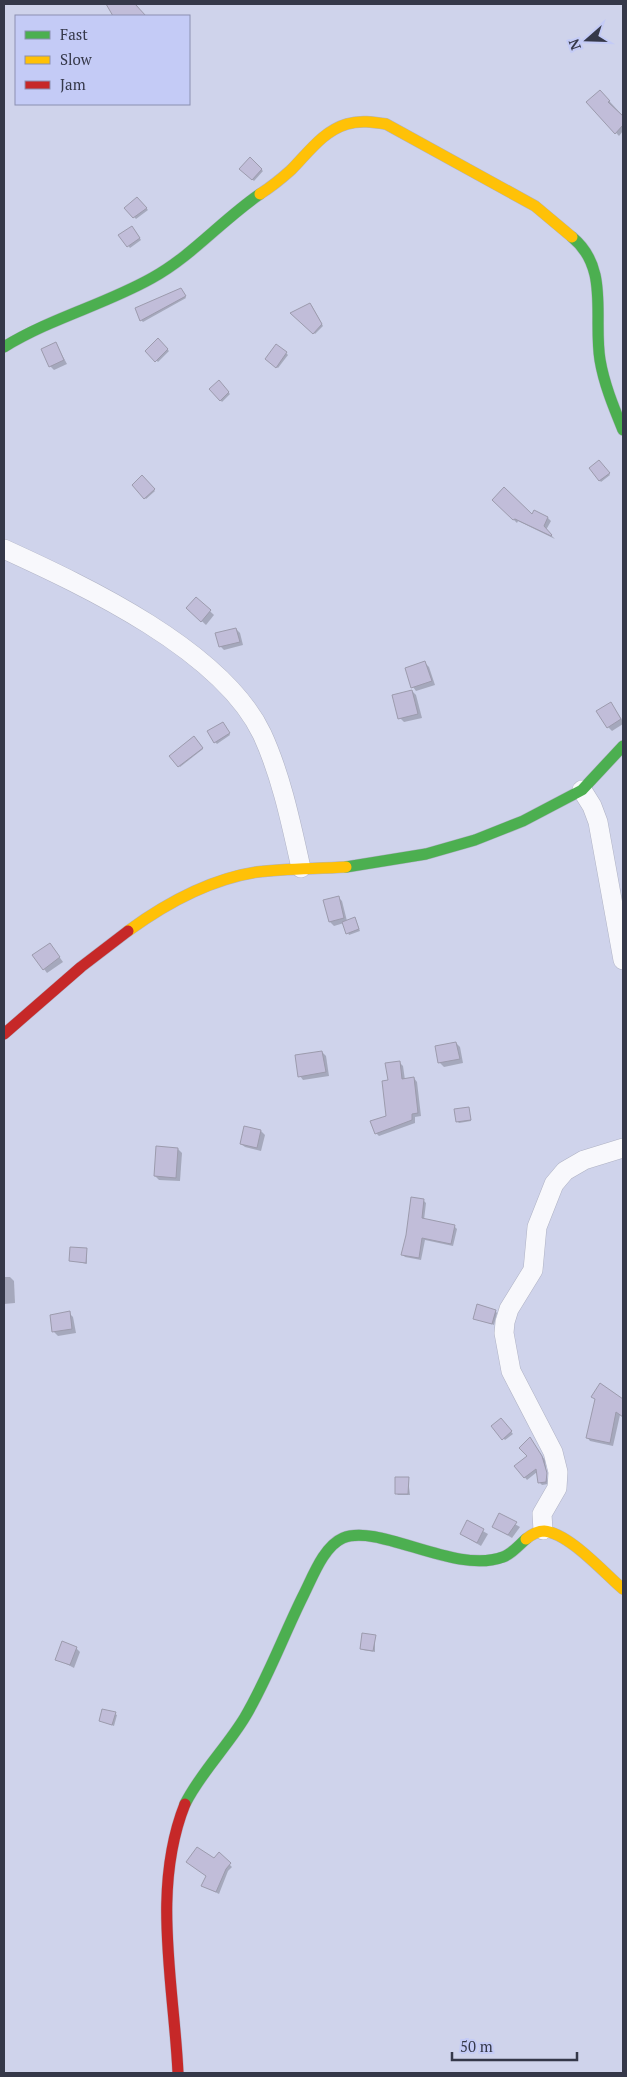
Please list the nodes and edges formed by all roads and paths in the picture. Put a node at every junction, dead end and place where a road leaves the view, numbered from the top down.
1 (4, 346) edge
2 (623, 430) edge
3 (4, 549) edge
4 (623, 746) edge
5 (582, 790) junction
6 (301, 868) junction
7 (623, 960) edge
8 (4, 1034) edge
9 (623, 1148) edge
10 (544, 1530) junction
11 (623, 1589) edge
12 (178, 2073) edge

1 - 2 street
3 - 6 street
4 - 5 street
5 - 6 street
5 - 7 street
6 - 8 street
9 - 10 street
10 - 11 street
10 - 12 street

